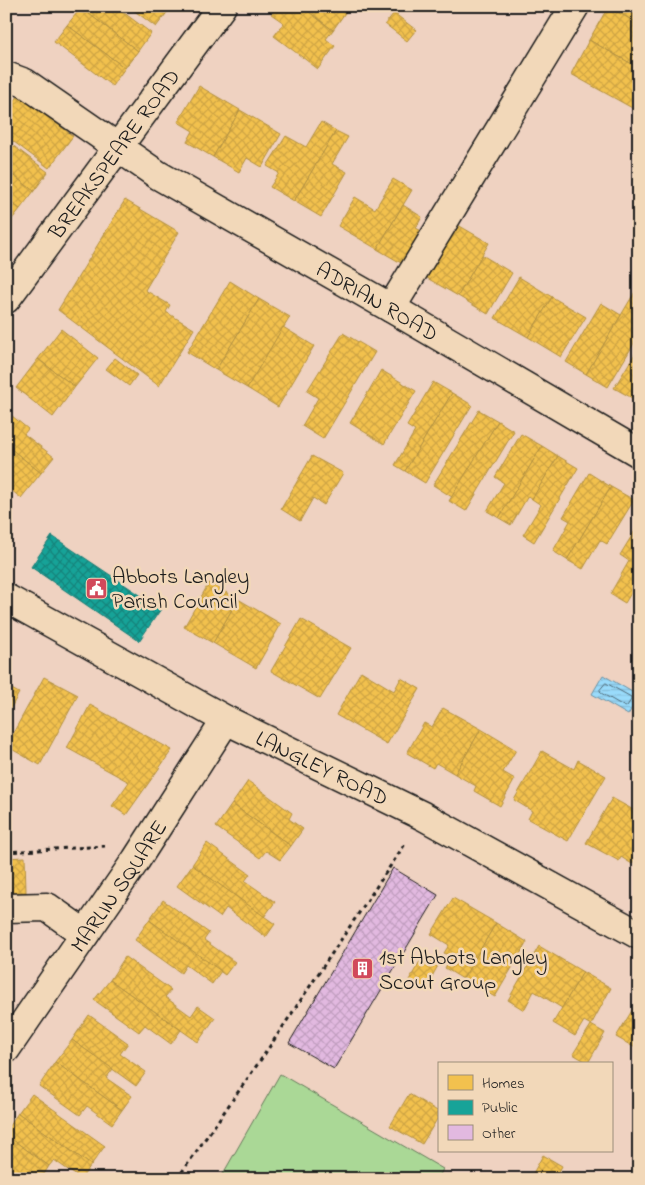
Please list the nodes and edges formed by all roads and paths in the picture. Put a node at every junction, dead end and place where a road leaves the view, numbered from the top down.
1 (574, 6) edge
2 (213, 9) edge
3 (6, 76) edge
4 (117, 147) junction
5 (6, 299) edge
6 (391, 308) junction
7 (639, 453) edge
8 (6, 598) edge
9 (226, 720) junction
10 (424, 816) junction
11 (6, 852) edge
12 (136, 860) junction
13 (6, 908) edge
14 (85, 934) junction
15 (639, 935) edge
16 (6, 1049) edge
17 (177, 1179) edge

1 - 6 street
2 - 4 street, BREAKSPEARE ROAD
3 - 4 street, ADRIAN ROAD
4 - 5 street, BREAKSPEARE ROAD
4 - 6 street, ADRIAN ROAD
6 - 7 street, ADRIAN ROAD
8 - 9 street, LANGLEY ROAD
9 - 10 street, LANGLEY ROAD
9 - 12 street, MARLIN SQUARE
10 - 15 street, LANGLEY ROAD
10 - 17 path
11 - 12 path
12 - 14 street, MARLIN SQUARE
13 - 14 street
14 - 16 street, MARLIN SQUARE

